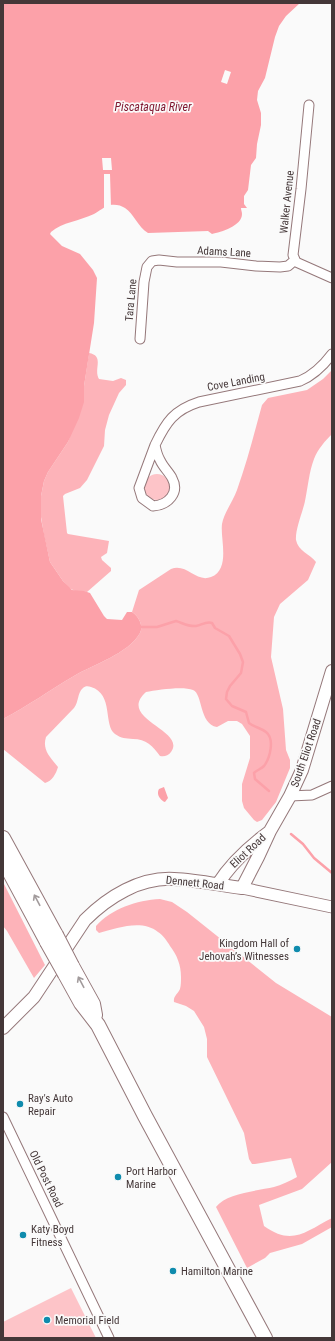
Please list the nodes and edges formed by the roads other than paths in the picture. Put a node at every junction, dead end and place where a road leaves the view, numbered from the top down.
1 (309, 105) dead end
2 (295, 260) junction
3 (150, 263) joint
4 (332, 278) edge
5 (140, 339) dead end
6 (332, 354) edge
7 (155, 445) junction
8 (332, 671) edge
9 (332, 786) edge
10 (290, 796) junction
11 (270, 831) junction
12 (3, 838) edge
13 (3, 860) edge
14 (218, 884) junction
15 (242, 888) junction
16 (332, 907) edge
17 (52, 938) junction
18 (3, 1028) edge
19 (3, 1117) edge
20 (109, 1338) edge
21 (265, 1338) edge

1 - 2 street, Walker Avenue
2 - 3 street, Adams Lane
2 - 4 street
3 - 5 street, Tara Lane
6 - 7 street, Cove Landing
7 - 7 street, Cove Landing
8 - 10 main road, South Eliot Road
9 - 10 street
10 - 11 main road, South Eliot Road
11 - 14 main road, Eliot Road
11 - 15 main road, Eliot Road
17 -> 12 main road
13 - 17 main road
14 - 15 main road, Dennett Road
14 - 18 main road, Dennett Road
15 - 16 street, Dennett Road
17 - 21 main road, bridge
19 - 20 street, Old Post Road

